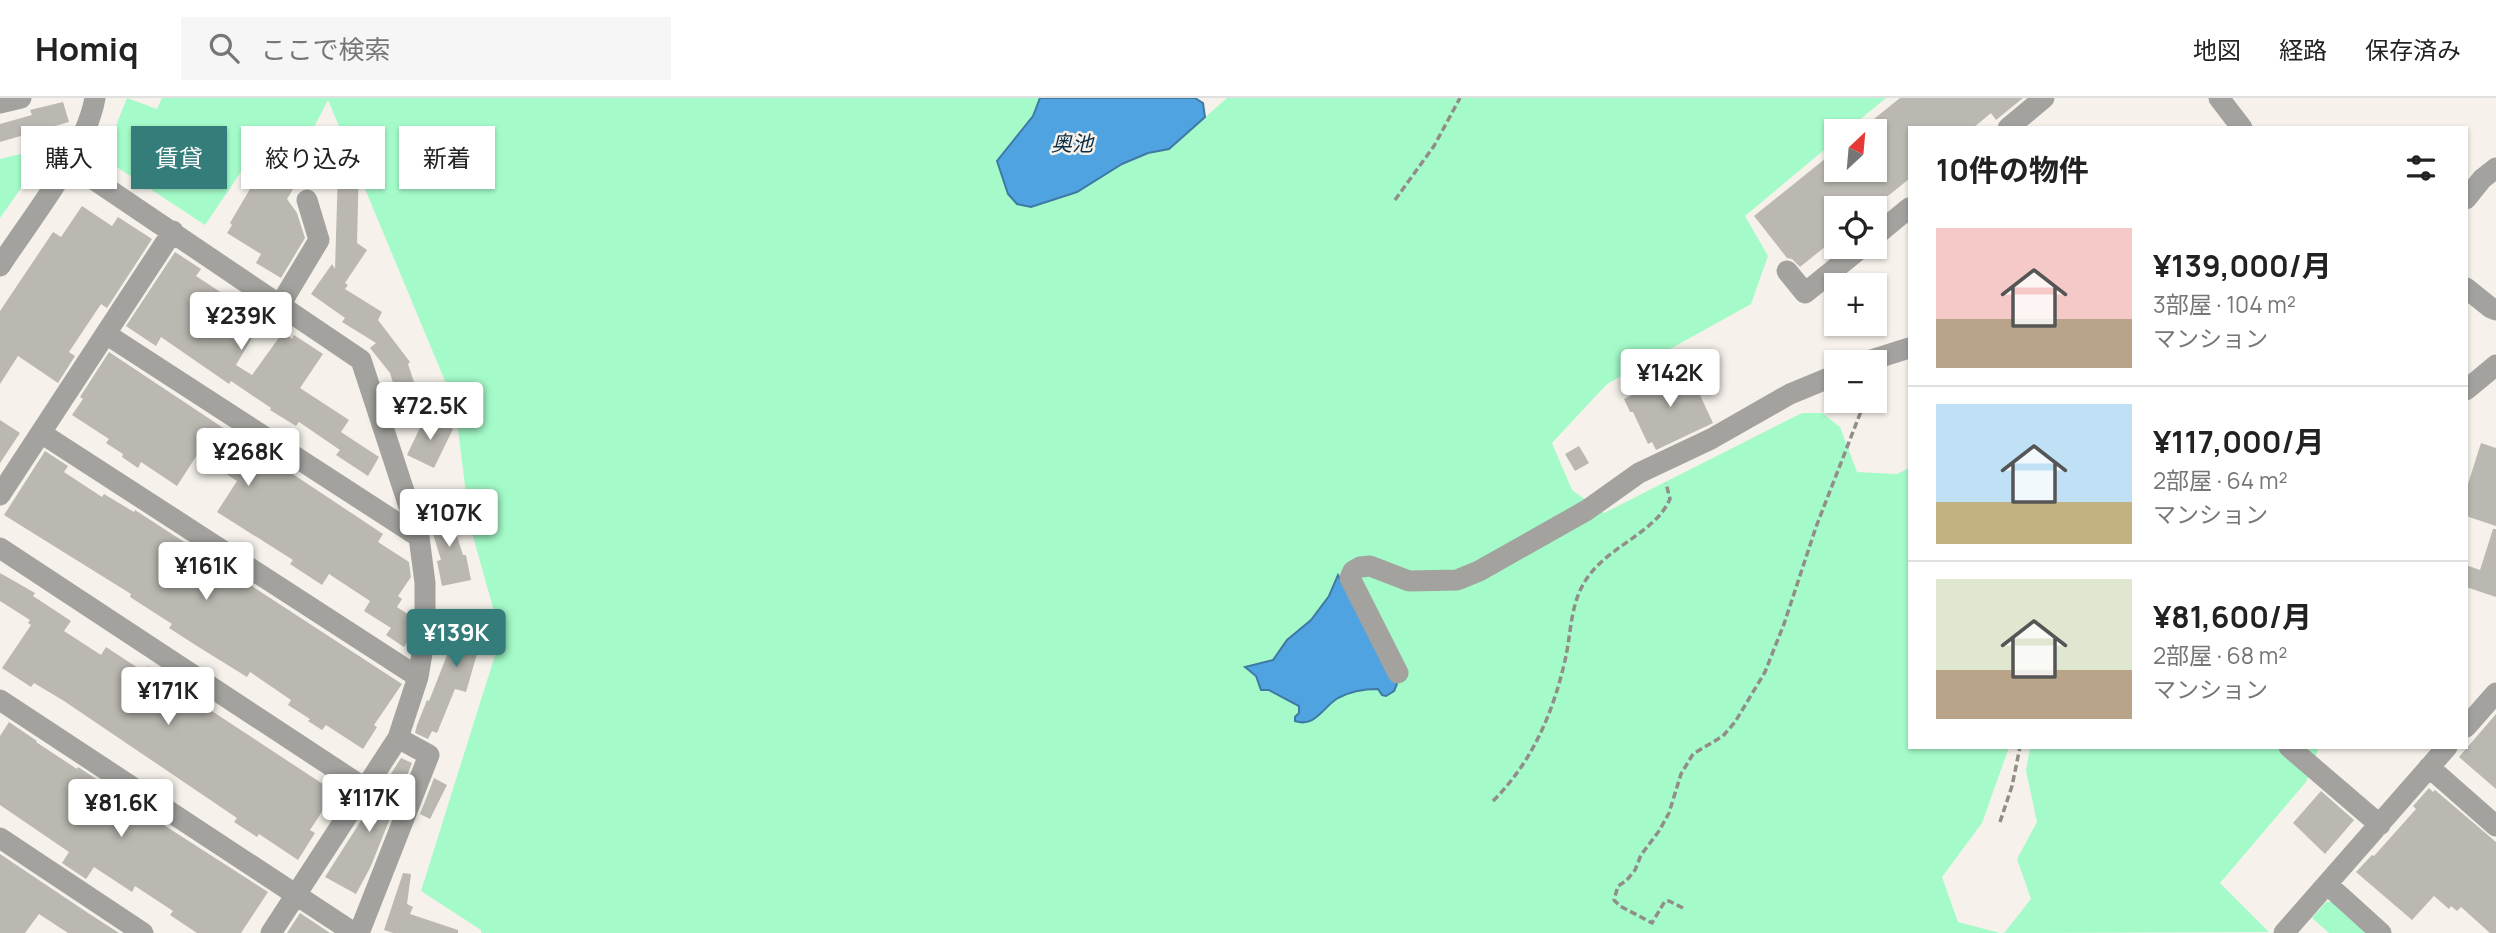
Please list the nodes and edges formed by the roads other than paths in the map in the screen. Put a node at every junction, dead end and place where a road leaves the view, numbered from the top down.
1 (21, 98) edge
2 (95, 98) edge
3 (2044, 98) edge
4 (2219, 98) edge
5 (0, 103) edge
6 (87, 126) edge
7 (2010, 126) edge
8 (2240, 126) edge
9 (2496, 168) edge
10 (50, 189) edge
11 (109, 189) edge
12 (2468, 196) edge
13 (307, 200) dead end
14 (1908, 209) edge
15 (1887, 226) edge
16 (173, 231) junction
17 (1847, 259) edge
18 (0, 266) edge
19 (1787, 271) dead end
20 (2468, 290) edge
21 (280, 305) junction
22 (2494, 313) edge
23 (106, 334) junction
24 (1908, 348) edge
25 (1887, 355) edge
26 (2494, 362) edge
27 (1824, 380) edge
28 (2468, 388) edge
29 (41, 433) junction
30 (0, 495) edge
31 (419, 537) junction
32 (0, 548) edge
33 (1398, 673) dead end
34 (418, 677) junction
35 (2496, 693) edge
36 (0, 699) edge
37 (2468, 723) edge
38 (398, 738) junction
39 (2291, 749) edge
40 (2445, 749) edge
41 (2429, 768) junction
42 (366, 789) junction
43 (2380, 825) junction
44 (2496, 826) edge
45 (0, 838) edge
46 (2328, 885) junction
47 (297, 894) junction
48 (143, 933) edge
49 (271, 933) edge
50 (357, 933) edge
51 (2284, 933) edge
52 (2381, 933) edge

1 - 5 street
2 - 6 street
3 - 7 street
4 - 8 street
9 - 12 street
10 - 18 street
11 - 16 street
13 - 21 street
14 - 15 street
16 - 21 street
16 - 23 street
17 - 19 street
20 - 22 street
21 - 31 street
23 - 29 street
23 - 31 street
24 - 25 street
26 - 28 street
27 - 33 street
29 - 30 street
29 - 34 street
31 - 34 street
32 - 42 street
34 - 38 street
35 - 37 street
36 - 47 street
38 - 42 street
38 - 50 street
39 - 43 street
40 - 41 street
41 - 43 street
41 - 44 street
42 - 47 street
43 - 46 street
45 - 48 street
46 - 51 street
46 - 52 street
47 - 49 street
47 - 50 street

